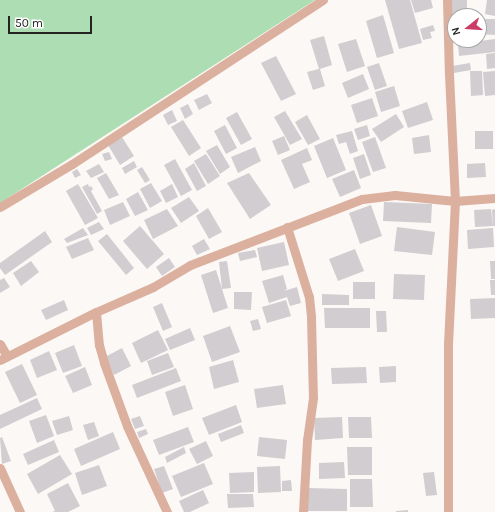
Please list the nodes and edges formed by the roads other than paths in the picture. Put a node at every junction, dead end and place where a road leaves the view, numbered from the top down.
1 (323, 0) edge
2 (447, 0) edge
3 (495, 198) edge
4 (455, 201) junction
5 (0, 207) edge
6 (287, 227) junction
7 (96, 312) junction
8 (0, 344) edge
9 (4, 358) edge
10 (0, 468) edge
11 (20, 512) edge
12 (167, 512) edge
13 (302, 512) edge
14 (448, 512) edge

1 - 5 street
2 - 4 street
3 - 4 street
4 - 6 street
4 - 14 street
6 - 7 street
6 - 13 street
7 - 9 street
7 - 12 street
8 - 9 street
10 - 11 street

